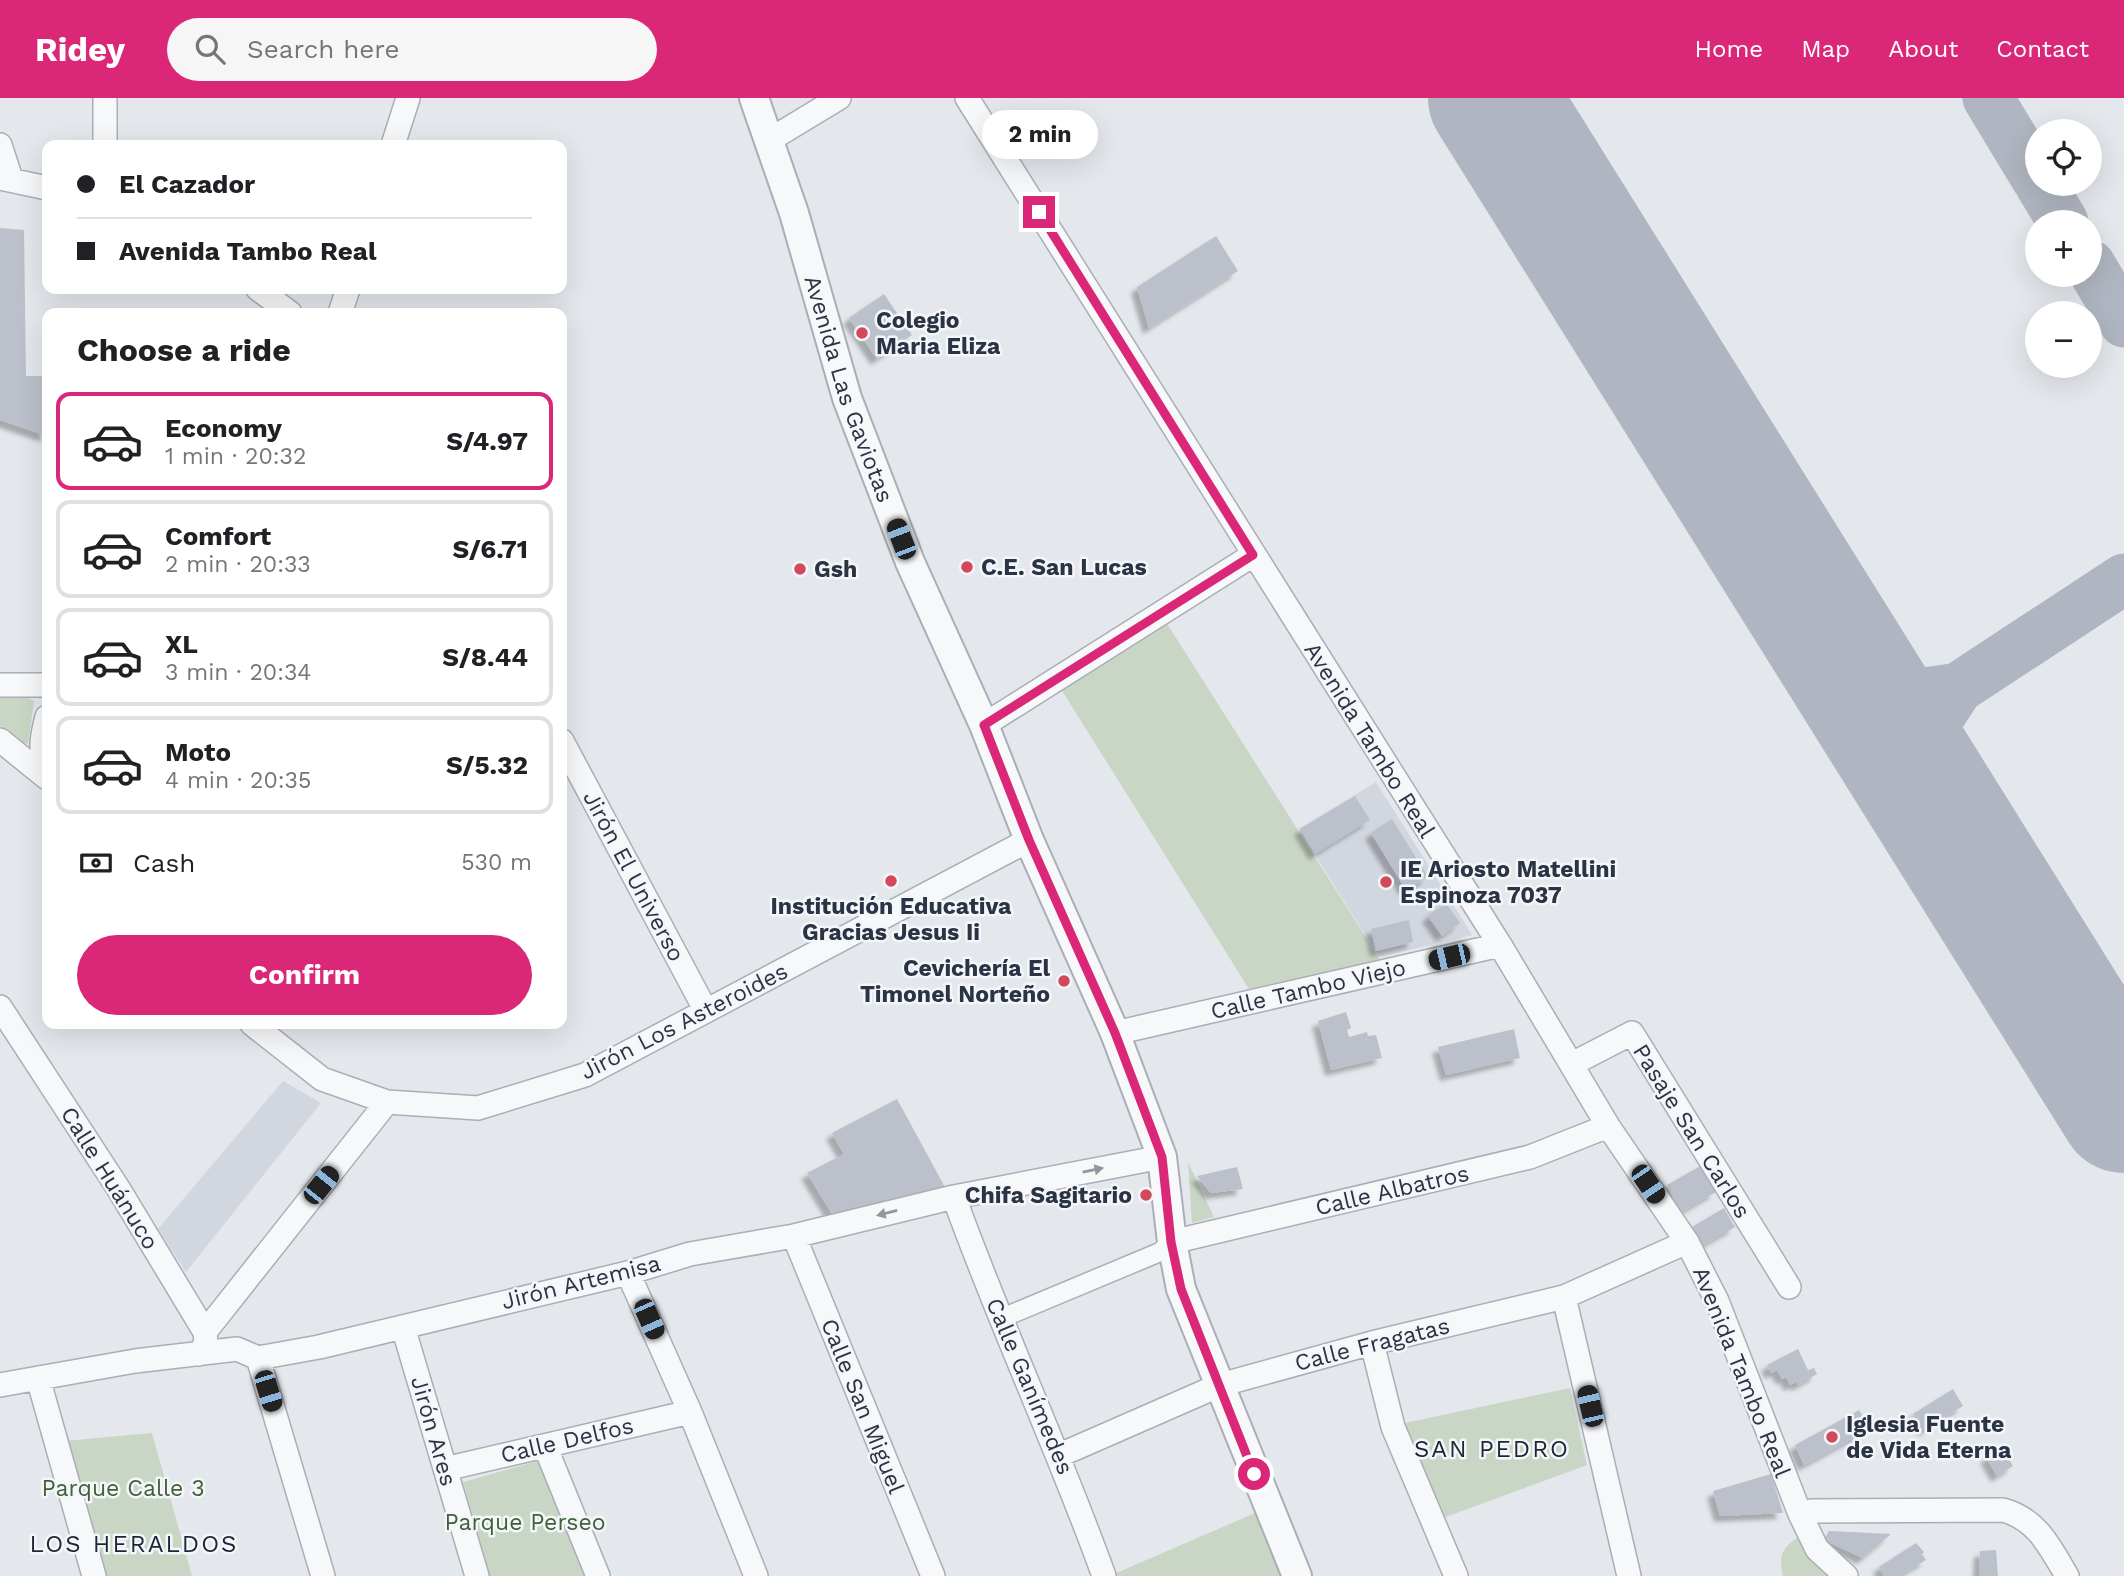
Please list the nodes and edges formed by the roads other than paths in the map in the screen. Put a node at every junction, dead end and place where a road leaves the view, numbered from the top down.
1 (105, 98) edge
2 (408, 98) edge
3 (754, 98) edge
4 (839, 98) edge
5 (967, 98) edge
6 (105, 140) edge
7 (395, 140) edge
8 (768, 141) junction
9 (0, 145) edge
10 (6, 179) edge
11 (42, 187) edge
12 (265, 294) edge
13 (283, 308) edge
14 (1253, 555) junction
15 (0, 685) edge
16 (42, 685) edge
17 (984, 725) junction
18 (0, 740) edge
19 (567, 750) edge
20 (42, 774) edge
21 (1029, 840) junction
22 (1500, 945) junction
23 (0, 1007) edge
24 (706, 1011) junction
25 (258, 1029) edge
26 (1115, 1033) junction
27 (1572, 1064) junction
28 (387, 1102) junction
29 (1608, 1126) junction
30 (1162, 1157) junction
31 (954, 1197) junction
32 (794, 1236) junction
33 (1171, 1242) junction
34 (1687, 1242) junction
35 (628, 1273) junction
36 (1789, 1287) dead end
37 (1564, 1297) junction
38 (1002, 1318) junction
39 (403, 1327) junction
40 (202, 1343) junction
41 (1372, 1343) junction
42 (258, 1358) junction
43 (38, 1378) junction
44 (0, 1385) edge
45 (1220, 1385) junction
46 (690, 1412) junction
47 (545, 1446) junction
48 (1060, 1455) junction
49 (445, 1469) junction
50 (1800, 1514) junction
51 (93, 1576) edge
52 (323, 1576) edge
53 (477, 1576) edge
54 (598, 1576) edge
55 (756, 1576) edge
56 (933, 1576) edge
57 (1104, 1576) edge
58 (1297, 1576) edge
59 (1456, 1576) edge
60 (1629, 1576) edge
61 (1846, 1576) edge
62 (2067, 1576) edge

1 - 6 street
2 - 7 street
3 - 8 street, Avenida Las Gaviotas
4 - 8 street
5 - 14 street, Avenida Tambo Real
8 - 17 street, Avenida Las Gaviotas
9 - 10 street
10 - 11 street
12 - 13 street
14 - 17 street
14 - 22 street, Avenida Tambo Real
15 - 16 street
17 - 21 street, Avenida Las Gaviotas
18 - 20 street
19 - 24 street, Jirón El Universo
21 - 24 street, Jirón Los Asteroides
21 - 26 street, Avenida Las Gaviotas
22 - 26 street, Calle Tambo Viejo
22 - 27 street, Avenida Tambo Real
23 - 40 street, Calle Huánuco
24 - 28 street, Jirón Los Asteroides
25 - 28 street, Jirón Los Asteroides
26 - 30 street, Avenida Las Gaviotas
27 - 29 street, Avenida Tambo Real
27 - 36 street, Pasaje San Carlos
28 - 40 street
29 - 33 street, Calle Albatros
29 - 34 street, Avenida Tambo Real
31 -> 30 street, Jirón Artemisa
30 - 33 street, Avenida Las Gaviotas
31 -> 32 street, Jirón Artemisa
31 - 38 street, Calle Ganímedes
32 - 35 street, Jirón Artemisa
32 - 56 street, Calle San Miguel
33 - 38 street
33 - 45 street, Avenida Las Gaviotas
34 - 37 street, Calle Fragatas
34 - 50 street, Avenida Tambo Real
35 - 39 street, Jirón Artemisa
35 - 46 street
37 - 41 street, Calle Fragatas
37 - 60 street
38 - 48 street, Calle Ganímedes
39 - 42 street, Jirón Artemisa
39 - 49 street, Jirón Ares
40 - 42 street, Jirón Artemisa
40 - 43 street, Jirón Artemisa
41 - 45 street, Calle Fragatas
41 - 59 street
42 - 52 street
43 - 44 street, Jirón Artemisa
43 - 51 street
45 - 48 street, Calle Fragatas
45 - 58 street, Avenida Las Gaviotas
46 - 47 street, Calle Delfos
46 - 55 street
47 - 49 street, Calle Delfos
47 - 54 street
48 - 57 street, Calle Ganímedes
49 - 53 street, Jirón Ares
50 - 61 street, Avenida Tambo Real
50 - 62 street

